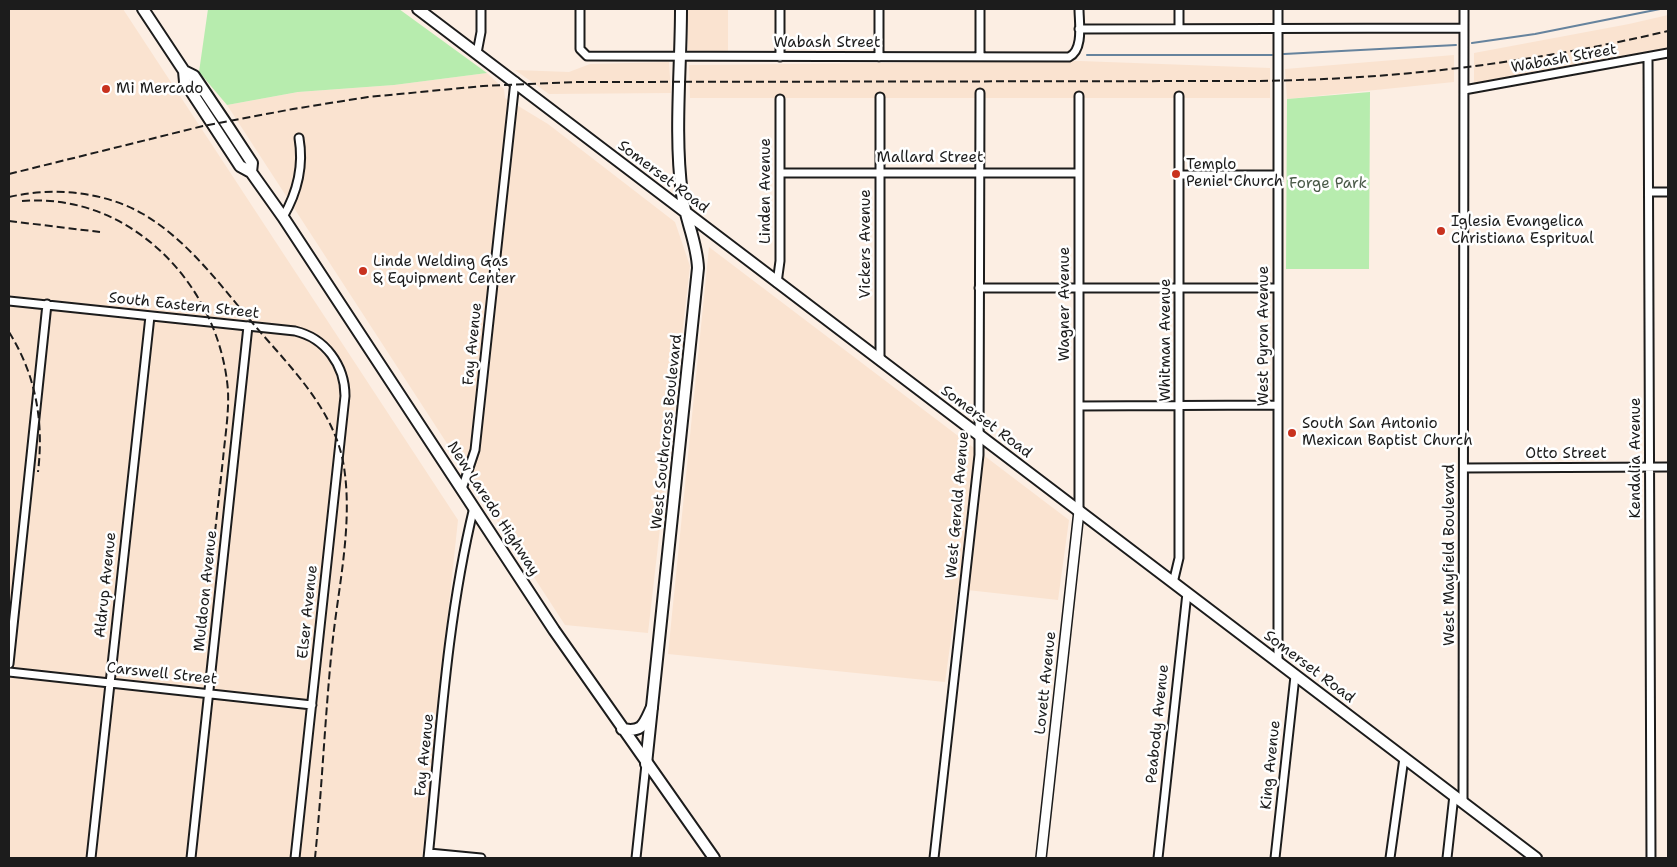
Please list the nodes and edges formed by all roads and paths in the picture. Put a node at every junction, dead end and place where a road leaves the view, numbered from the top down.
1 (143, 9) edge
2 (418, 9) edge
3 (480, 9) edge
4 (580, 9) edge
5 (681, 9) edge
6 (780, 9) edge
7 (880, 9) edge
8 (980, 9) edge
9 (1079, 9) edge
10 (1179, 9) edge
11 (1278, 9) edge
12 (1464, 9) edge
13 (1079, 28) junction
14 (1179, 28) junction
15 (1278, 28) junction
16 (1464, 28) junction
17 (476, 53) junction
18 (1668, 53) edge
19 (980, 56) junction
20 (681, 57) junction
21 (780, 57) junction
22 (879, 57) junction
23 (1648, 58) junction
24 (515, 81) junction
25 (1464, 90) junction
26 (980, 93) dead end
27 (1079, 96) dead end
28 (1179, 96) dead end
29 (880, 97) dead end
30 (780, 99) dead end
31 (299, 138) dead end
32 (880, 172) junction
33 (980, 172) junction
34 (780, 173) junction
35 (1079, 173) junction
36 (1179, 175) junction
37 (1278, 175) junction
38 (1649, 192) junction
39 (1668, 192) edge
40 (686, 213) junction
41 (283, 217) junction
42 (778, 283) junction
43 (979, 288) junction
44 (1079, 288) junction
45 (1179, 288) junction
46 (1278, 288) junction
47 (9, 301) edge
48 (47, 304) junction
49 (150, 316) junction
50 (248, 326) junction
51 (880, 360) junction
52 (339, 370) joint
53 (1179, 405) junction
54 (1277, 405) junction
55 (1079, 406) junction
56 (979, 436) junction
57 (1650, 467) junction
58 (1668, 467) edge
59 (1464, 468) junction
60 (462, 489) junction
61 (474, 507) junction
62 (1079, 511) junction
63 (1173, 583) junction
64 (1187, 593) junction
65 (10, 642) edge
66 (1278, 663) junction
67 (9, 664) edge
68 (9, 672) edge
69 (1295, 676) junction
70 (110, 682) junction
71 (209, 693) junction
72 (312, 705) junction
73 (652, 708) junction
74 (622, 729) junction
75 (1404, 758) junction
76 (646, 764) junction
77 (1454, 796) junction
78 (1463, 802) junction
79 (428, 856) edge
80 (91, 858) edge
81 (191, 858) edge
82 (295, 858) edge
83 (481, 858) edge
84 (636, 858) edge
85 (714, 858) edge
86 (934, 858) edge
87 (1040, 858) edge
88 (1158, 858) edge
89 (1275, 858) edge
90 (1390, 858) edge
91 (1447, 858) edge
92 (1536, 858) edge
93 (1651, 858) edge

1 - 41 main road, New Laredo Highway
2 - 17 main road, Somerset Road
3 - 17 street
4 - 20 street, Wabash Street
5 - 20 main road, West Southcross Boulevard
6 - 21 street
7 - 22 street
8 - 19 street
9 - 13 street
10 - 14 street
11 - 15 street, West Pyron Avenue
12 - 16 street, West Mayfield Boulevard
13 - 14 street
13 - 19 street, Wabash Street
14 - 15 street
15 - 16 street
15 - 37 street, West Pyron Avenue
16 - 25 street, West Mayfield Boulevard
17 - 24 main road, Somerset Road
18 - 23 street, Wabash Street
19 - 22 street, Wabash Street
20 - 21 street, Wabash Street
20 - 40 main road, West Southcross Boulevard
21 - 22 street, Wabash Street
23 - 25 street, Wabash Street
23 - 38 street, Kendalia Avenue
24 - 40 main road, Somerset Road
24 - 60 street, Fay Avenue
25 - 59 street, West Mayfield Boulevard
26 - 33 street, West Gerald Avenue
27 - 35 street, Wagner Avenue
28 - 36 street, Whitman Avenue
29 - 32 street, Vickers Avenue
30 - 34 street, Linden Avenue
31 - 41 street
32 - 33 street, Mallard Street
32 - 34 street, Mallard Street
32 - 51 street, Vickers Avenue
33 - 35 street, Mallard Street
33 - 43 street, West Gerald Avenue
34 - 42 street, Linden Avenue
35 - 44 street, Wagner Avenue
36 - 37 street
36 - 45 street, Whitman Avenue
37 - 46 street, West Pyron Avenue
38 - 39 street
38 - 57 street, Kendalia Avenue
40 - 42 main road, Somerset Road
40 - 73 main road, West Southcross Boulevard
41 - 60 main road, New Laredo Highway
42 - 51 main road, Somerset Road
43 - 44 street
43 - 56 street, West Gerald Avenue
44 - 45 street
44 - 55 street, Wagner Avenue
45 - 46 street
45 - 53 street, Whitman Avenue
46 - 54 street, West Pyron Avenue
47 - 48 street, South Eastern Street
48 - 49 street, South Eastern Street
48 - 65 street
49 - 50 street, South Eastern Street
49 - 70 street, Aldrup Avenue
50 - 52 street, South Eastern Street
50 - 71 street, Muldoon Avenue
51 - 56 main road, Somerset Road
52 - 72 street, Elser Avenue
53 - 54 street
53 - 55 street
53 - 63 street, Whitman Avenue
54 - 66 street, West Pyron Avenue
55 - 62 street, Wagner Avenue
56 - 62 main road, Somerset Road
56 - 86 street, West Gerald Avenue
57 - 58 street, Otto Street
57 - 59 street, Otto Street
57 - 93 street, Kendalia Avenue
59 - 78 street, West Mayfield Boulevard
60 - 61 main road, New Laredo Highway
61 - 74 main road, New Laredo Highway
61 - 79 street, Fay Avenue
62 - 63 main road, Somerset Road
62 - 87 street, Lovett Avenue
63 - 64 main road, Somerset Road
64 - 66 main road, Somerset Road
64 - 88 street, Peabody Avenue
65 - 67 street
66 - 69 main road, Somerset Road
68 - 70 street, Carswell Street
69 - 75 main road, Somerset Road
69 - 89 street, King Avenue
70 - 71 street, Carswell Street
70 - 80 street, Aldrup Avenue
71 - 72 street, Carswell Street
71 - 81 street, Muldoon Avenue
72 - 82 street, Elser Avenue
73 - 74 main road
73 - 76 main road, West Southcross Boulevard
74 - 76 main road, New Laredo Highway
75 - 77 main road, Somerset Road
75 - 90 street
76 - 84 street, West Southcross Boulevard
76 - 85 main road, New Laredo Highway
77 - 78 main road, Somerset Road
77 - 91 street
78 - 92 main road, Somerset Road
79 - 83 street

